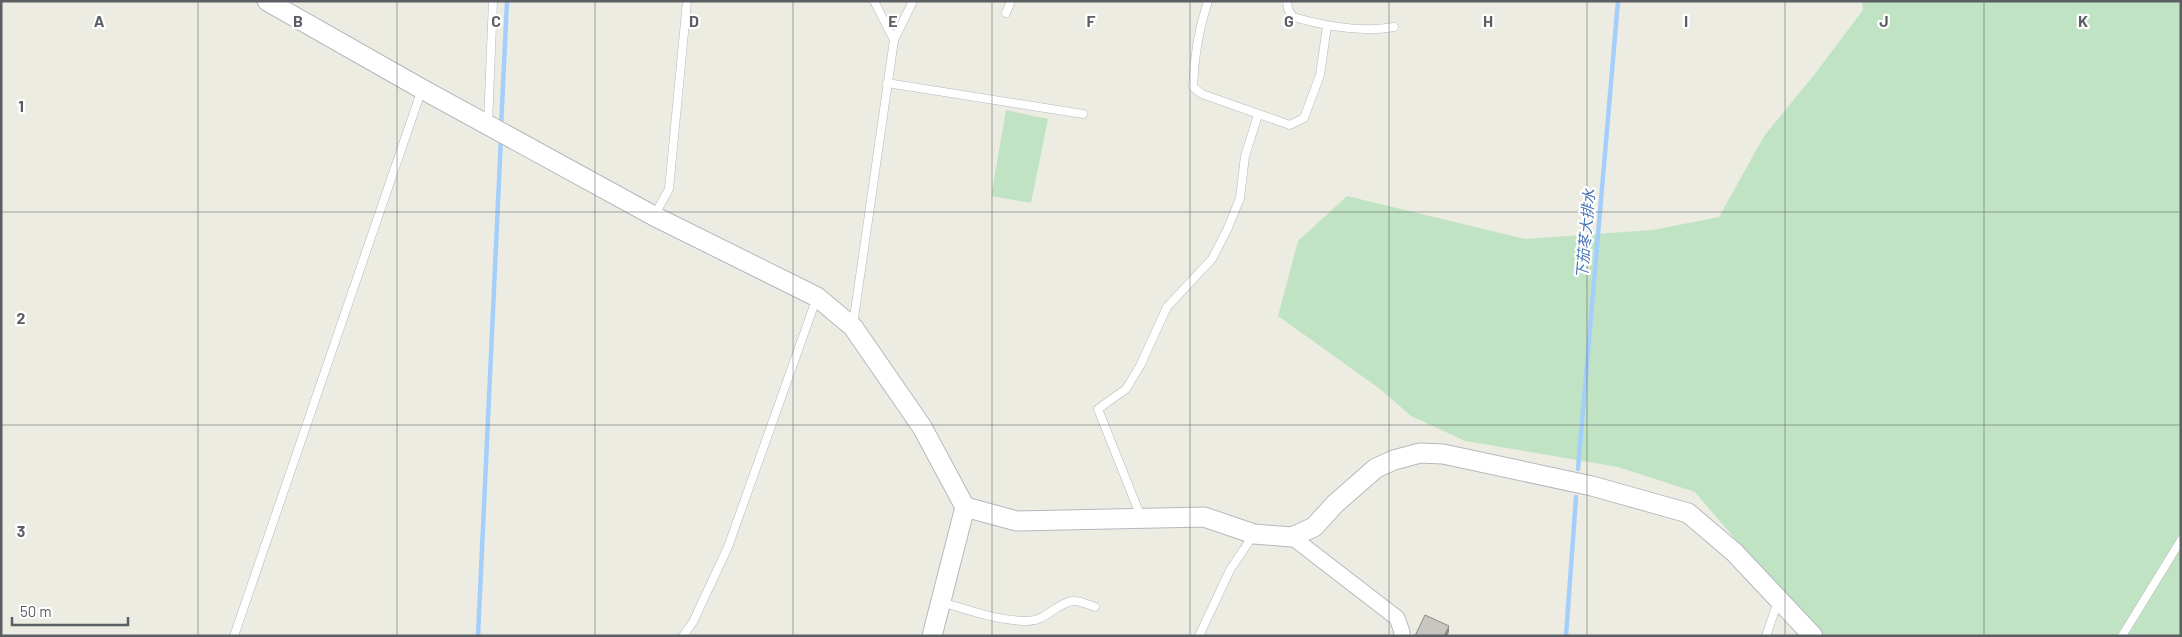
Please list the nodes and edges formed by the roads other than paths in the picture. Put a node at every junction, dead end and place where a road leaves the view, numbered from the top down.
1 (267, 1) edge
2 (493, 1) edge
3 (687, 1) edge
4 (874, 1) edge
5 (912, 1) edge
6 (1011, 1) edge
7 (1208, 1) edge
8 (1287, 1) edge
9 (1006, 13) dead end
10 (1327, 26) junction
11 (1394, 27) dead end
12 (894, 40) junction
13 (887, 83) junction
14 (422, 90) junction
15 (1083, 114) dead end
16 (1258, 115) junction
17 (488, 125) junction
18 (654, 216) junction
19 (817, 297) junction
20 (853, 327) junction
21 (965, 506) junction
22 (1142, 519) junction
23 (1254, 534) junction
24 (1292, 537) junction
25 (2181, 540) edge
26 (1778, 601) junction
27 (939, 602) junction
28 (1095, 608) dead end
29 (234, 636) edge
30 (683, 636) edge
31 (932, 636) edge
32 (1199, 636) edge
33 (1401, 636) edge
34 (1766, 636) edge
35 (1813, 636) edge
36 (2122, 636) edge

1 - 14 street
2 - 17 lane
3 - 18 lane
4 - 12 lane
5 - 12 lane
6 - 9 lane
7 - 16 lane
8 - 10 lane
10 - 11 lane
10 - 16 lane
12 - 13 lane
13 - 15 lane
13 - 20 lane
14 - 17 street
14 - 29 lane
16 - 22 lane
17 - 18 street
18 - 19 street
19 - 20 street
19 - 30 lane
20 - 21 street
21 - 22 street
21 - 27 street
22 - 23 street
23 - 24 street
23 - 32 lane
24 - 26 street
24 - 33 street
25 - 36 lane
26 - 34 lane
26 - 35 street
27 - 28 lane
27 - 31 street

